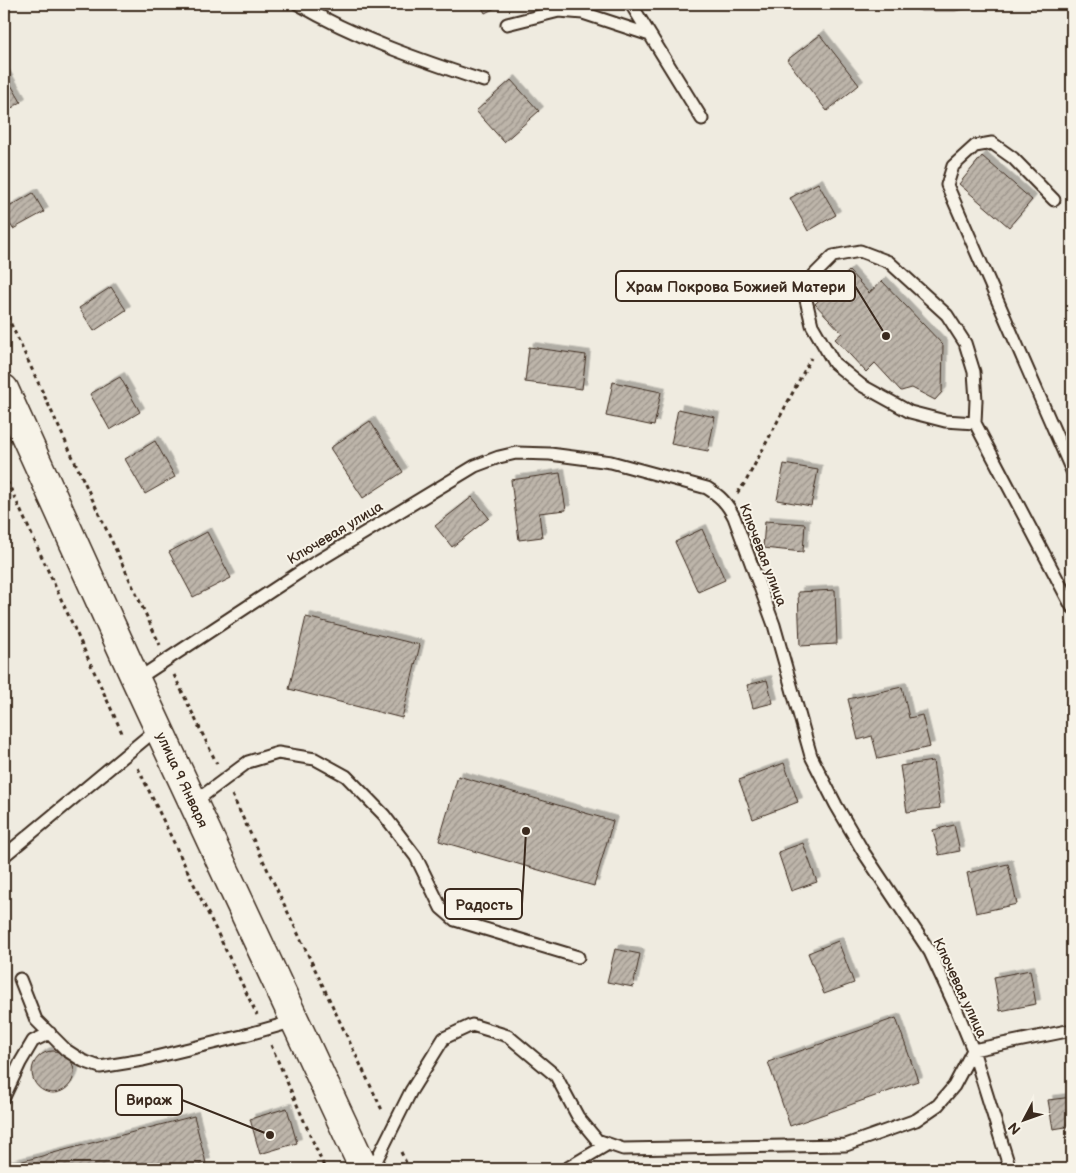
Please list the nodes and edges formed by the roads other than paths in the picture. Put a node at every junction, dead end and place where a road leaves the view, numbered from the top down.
1 (298, 4) edge
2 (631, 4) edge
3 (506, 24) dead end
4 (650, 35) junction
5 (484, 80) dead end
6 (702, 118) dead end
7 (1054, 200) dead end
8 (4, 389) edge
9 (976, 423) junction
10 (1072, 471) edge
11 (1072, 607) edge
12 (136, 680) junction
13 (158, 728) junction
14 (193, 803) junction
15 (4, 856) edge
16 (578, 957) dead end
17 (20, 979) dead end
18 (295, 1021) junction
19 (1072, 1030) edge
20 (50, 1033) junction
21 (973, 1050) junction
22 (4, 1097) edge
23 (608, 1144) junction
24 (364, 1169) edge
25 (372, 1169) edge
26 (566, 1169) edge
27 (1010, 1169) edge

1 - 5 lane
2 - 4 lane
3 - 4 lane
4 - 6 lane
7 - 10 lane
8 - 12 main road, улица 9 Января
9 - 9 lane
9 - 11 lane
12 - 13 main road, улица 9 Января
12 - 21 lane, Ключевая улица
13 - 14 main road, улица 9 Января
13 - 15 lane
14 - 16 lane
14 - 18 main road, улица 9 Января
17 - 20 lane
18 - 20 lane
18 - 24 main road, улица 9 Января
19 - 21 lane
20 - 22 lane
21 - 23 lane
21 - 27 lane, Ключевая улица
23 - 25 lane
23 - 26 lane

